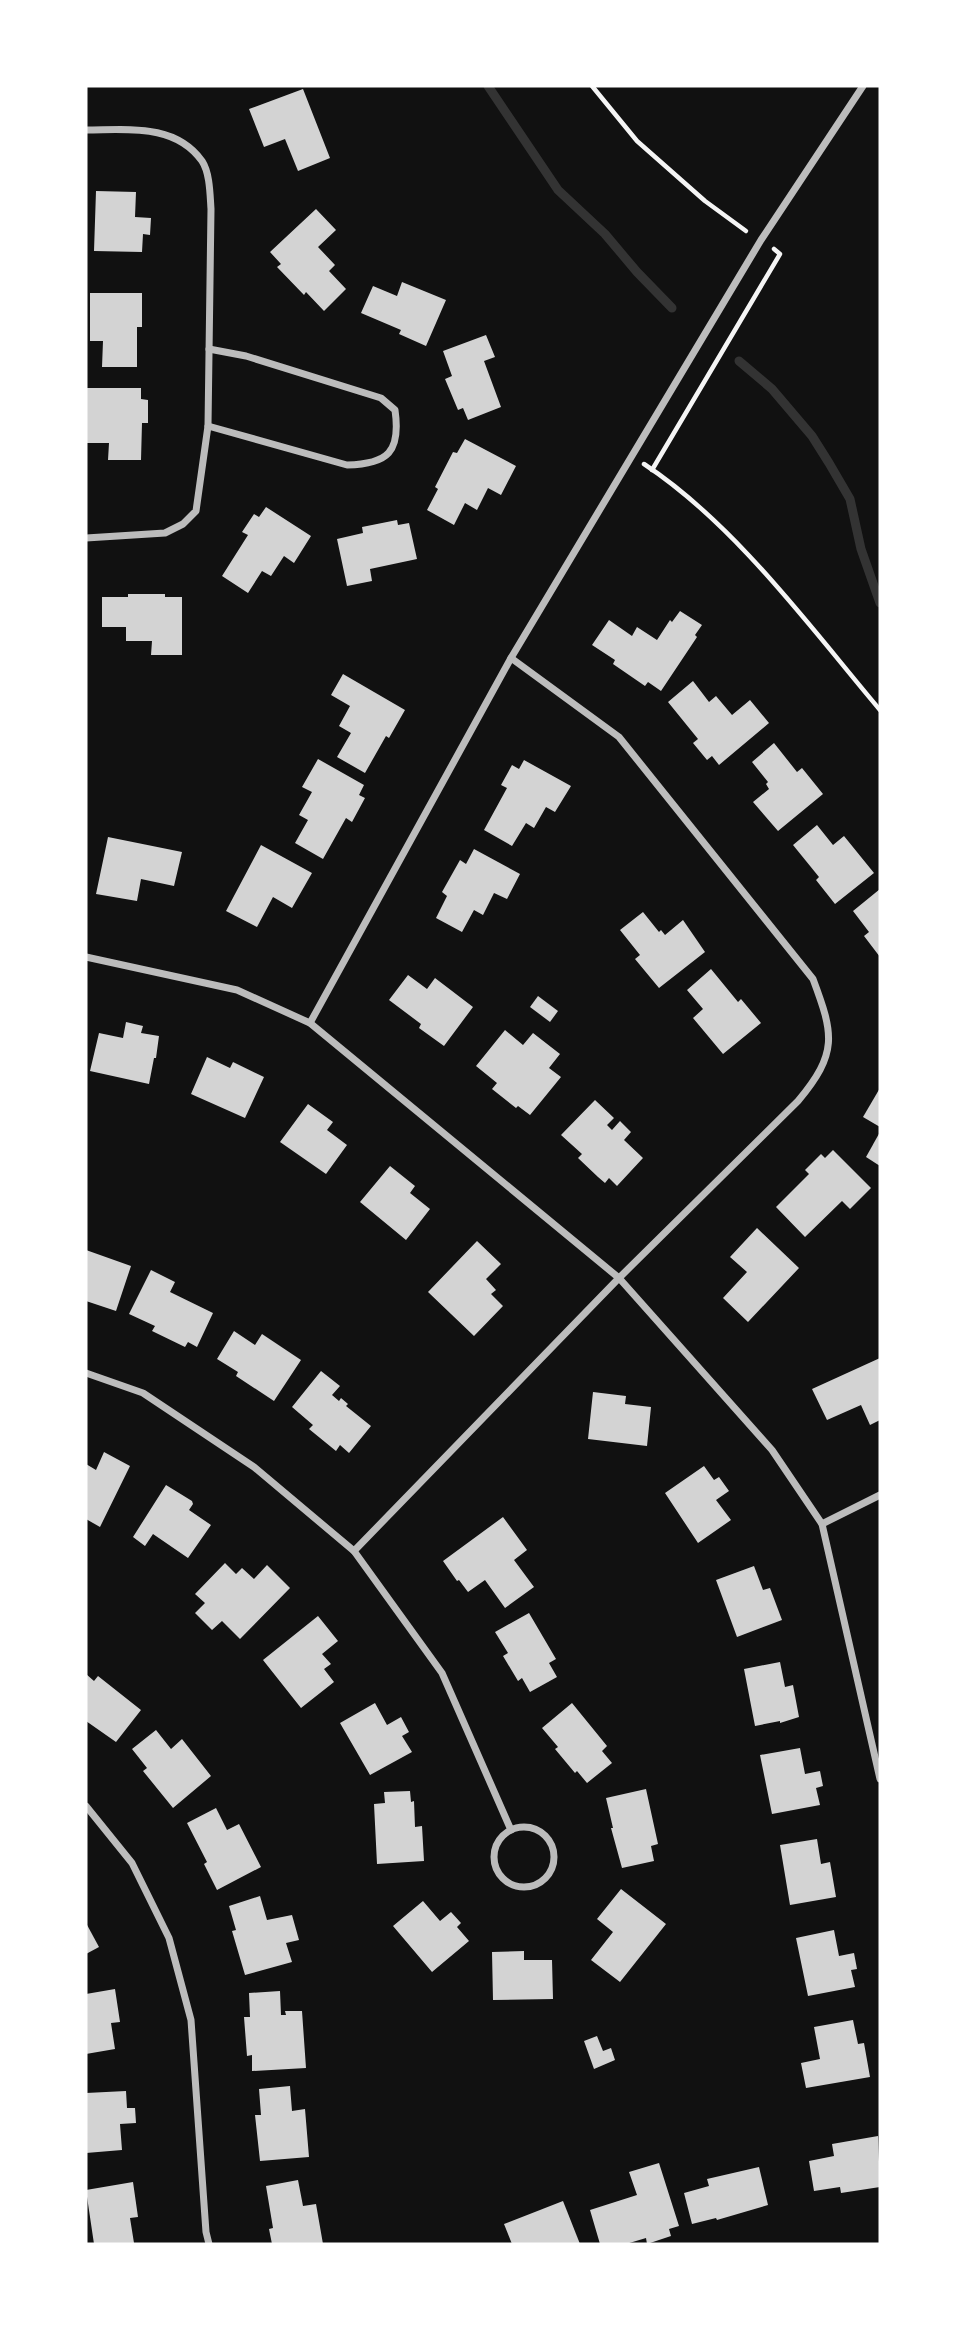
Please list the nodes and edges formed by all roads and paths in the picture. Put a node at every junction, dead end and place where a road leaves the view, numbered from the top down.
1 (592, 86) edge
2 (863, 86) edge
3 (86, 130) edge
4 (742, 229) dead end
5 (209, 349) junction
6 (208, 426) junction
7 (652, 470) dead end
8 (86, 538) edge
9 (511, 658) junction
10 (880, 710) edge
11 (86, 957) edge
12 (310, 1023) junction
13 (619, 1278) junction
14 (86, 1373) edge
15 (880, 1495) edge
16 (822, 1524) junction
17 (354, 1551) junction
18 (880, 1779) edge
19 (86, 1806) edge
20 (511, 1830) junction
21 (209, 2244) edge

1 - 4 path
2 - 9 street
3 - 5 street
5 - 6 street
5 - 6 street
6 - 8 street
7 - 10 path
9 - 12 street
9 - 13 street
11 - 12 street
12 - 13 street
13 - 16 street
13 - 17 street
14 - 17 street
15 - 16 street
16 - 18 street
17 - 20 street
19 - 21 street
20 - 20 street

